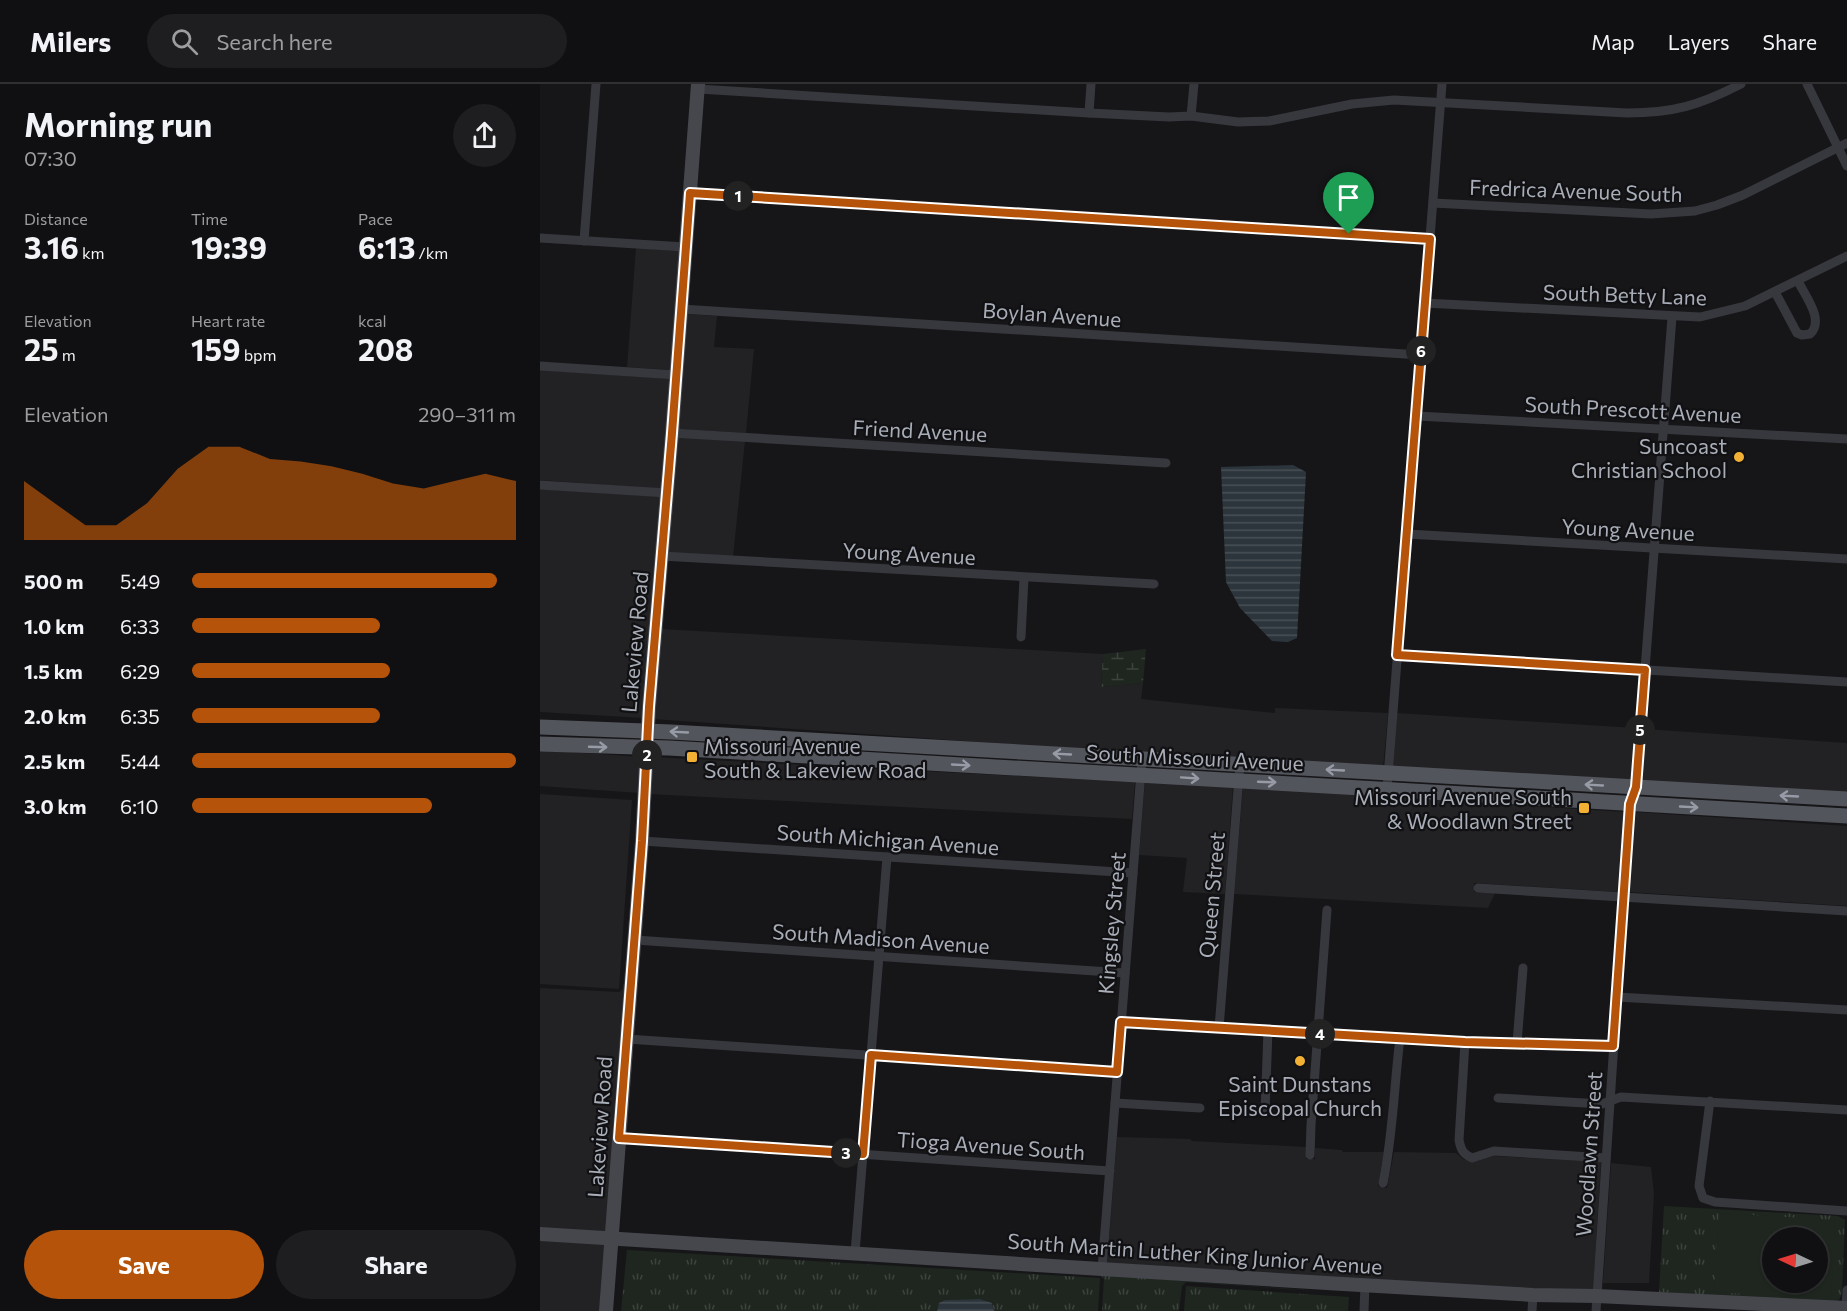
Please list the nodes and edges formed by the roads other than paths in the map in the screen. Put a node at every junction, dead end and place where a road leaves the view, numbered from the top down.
1 (597, 84) edge
2 (803, 84) edge
3 (1091, 84) edge
4 (1194, 84) edge
5 (1442, 84) edge
6 (1741, 84) edge
7 (1808, 84) edge
8 (698, 87) edge
9 (802, 95) junction
10 (1441, 103) junction
11 (1089, 113) junction
12 (1191, 116) junction
13 (1843, 145) edge
14 (1847, 166) edge
15 (690, 193) junction
16 (1433, 203) junction
17 (540, 238) edge
18 (1430, 239) junction
19 (584, 241) junction
20 (686, 247) junction
21 (1847, 256) edge
22 (1798, 280) junction
23 (1775, 292) junction
24 (1425, 303) junction
25 (681, 309) junction
26 (1672, 317) junction
27 (1421, 355) junction
28 (540, 366) edge
29 (677, 375) junction
30 (1417, 416) junction
31 (1664, 429) junction
32 (672, 433) junction
33 (1847, 439) edge
34 (1166, 463) dead end
35 (540, 484) edge
36 (667, 494) junction
37 (1407, 534) junction
38 (1654, 549) junction
39 (661, 556) junction
40 (1847, 560) edge
41 (1024, 578) junction
42 (1154, 584) dead end
43 (1021, 637) dead end
44 (1397, 655) junction
45 (1645, 670) junction
46 (1847, 682) edge
47 (540, 728) edge
48 (648, 731) junction
49 (540, 744) edge
50 (647, 748) junction
51 (1142, 759) junction
52 (1240, 764) junction
53 (1388, 773) junction
54 (1140, 775) junction
55 (1239, 781) junction
56 (1636, 787) junction
57 (1387, 789) junction
58 (1847, 799) edge
59 (1630, 804) junction
60 (1847, 816) edge
61 (642, 841) junction
62 (886, 858) junction
63 (1133, 873) junction
64 (1478, 888) dead end
65 (1624, 896) junction
66 (1327, 910) dead end
67 (1847, 911) edge
68 (635, 940) junction
69 (879, 956) junction
70 (1523, 968) dead end
71 (1125, 973) junction
72 (1617, 997) junction
73 (1847, 1010) edge
74 (1121, 1022) junction
75 (1219, 1028) junction
76 (1268, 1030) junction
77 (1318, 1034) junction
78 (1400, 1038) junction
79 (627, 1039) junction
80 (1465, 1042) junction
81 (1517, 1043) junction
82 (1613, 1046) junction
83 (871, 1055) junction
84 (1117, 1072) junction
85 (1498, 1098) dead end
86 (1610, 1101) junction
87 (1710, 1101) junction
88 (1115, 1103) junction
89 (1200, 1107) dead end
90 (1847, 1110) edge
91 (1265, 1112) dead end
92 (619, 1138) junction
93 (863, 1154) junction
94 (1311, 1155) dead end
95 (1606, 1158) junction
96 (1110, 1171) junction
97 (1383, 1184) dead end
98 (1847, 1211) edge
99 (540, 1234) edge
100 (613, 1240) junction
101 (855, 1253) junction
102 (1102, 1269) junction
103 (1365, 1285) junction
104 (1847, 1290) edge
105 (1533, 1295) junction
106 (1597, 1296) junction
107 (1846, 1308) edge
108 (606, 1311) edge
109 (1364, 1311) edge
110 (1532, 1311) edge
111 (1596, 1311) edge

1 - 19 street
2 - 9 street
3 - 11 street
4 - 12 street
5 - 10 street
6 - 10 street
7 - 13 street
8 - 9 street
8 - 15 street, Lakeview Road
9 - 11 street
10 - 12 street
10 - 16 street
11 - 12 street
13 - 14 street
13 - 16 street, Fredrica Avenue South
15 - 18 street
15 - 20 street, Lakeview Road
16 - 18 street
17 - 19 street
18 - 24 street
19 - 20 street
20 - 25 street, Lakeview Road
21 - 22 street, South Betty Lane
22 - 23 street, South Betty Lane
22 - 23 street
23 - 26 street, South Betty Lane
24 - 26 street, South Betty Lane
24 - 27 street
25 - 27 street, Boylan Avenue
25 - 29 street, Lakeview Road
26 - 31 street, Woodlawn Street
27 - 30 street
28 - 29 street
29 - 32 street, Lakeview Road
30 - 31 street, South Prescott Avenue
30 - 37 street
31 - 33 street, South Prescott Avenue
31 - 38 street, Woodlawn Street
32 - 34 street, Friend Avenue
32 - 36 street, Lakeview Road
35 - 36 street
36 - 39 street, Lakeview Road
37 - 38 street, Young Avenue
37 - 44 street
38 - 40 street, Young Avenue
38 - 45 street, Woodlawn Street
39 - 41 street, Young Avenue
39 - 48 street, Lakeview Road
41 - 42 street, Young Avenue
41 - 43 street
44 - 45 street
44 - 53 street
45 - 46 street
45 - 56 street, Woodlawn Street
47 - 48 main road, South Missouri Avenue
48 - 50 street, Lakeview Road
51 -> 48 main road, South Missouri Avenue
49 -> 50 main road, South Missouri Avenue
50 -> 54 main road, South Missouri Avenue
50 - 61 street, Lakeview Road
51 - 52 main road, South Missouri Avenue
51 - 54 street, Kingsley Street
53 -> 52 main road, South Missouri Avenue
52 - 55 street, Queen Street
56 -> 53 main road, South Missouri Avenue
53 - 57 street
54 -> 55 main road, South Missouri Avenue
54 - 63 street, Kingsley Street
55 -> 57 main road, South Missouri Avenue
55 - 75 street, Queen Street
58 -> 56 main road, South Missouri Avenue
56 - 59 street, Woodlawn Street
57 - 59 main road, South Missouri Avenue
59 -> 60 main road, South Missouri Avenue
59 - 65 street, Woodlawn Street
61 - 62 street, South Michigan Avenue
61 - 68 street, Lakeview Road
62 - 63 street, South Michigan Avenue
62 - 69 street
63 - 71 street, Kingsley Street
64 - 65 street
65 - 67 street
65 - 72 street, Woodlawn Street
66 - 77 street
68 - 69 street, South Madison Avenue
68 - 79 street, Lakeview Road
69 - 71 street, South Madison Avenue
69 - 83 street
70 - 81 street
71 - 74 street, Kingsley Street
72 - 73 street
72 - 82 street, Woodlawn Street
74 - 75 street
74 - 84 street, Kingsley Street
75 - 76 street
76 - 77 street
76 - 91 street
77 - 78 street
77 - 94 street
78 - 80 street
78 - 97 street
79 - 83 street
79 - 92 street, Lakeview Road
80 - 81 street
80 - 95 street
81 - 82 street
82 - 86 street, Woodlawn Street
83 - 84 street
83 - 93 street
84 - 88 street, Kingsley Street
85 - 86 street
86 - 87 street
86 - 95 street, Woodlawn Street
87 - 90 street
87 - 98 street
88 - 89 street
88 - 96 street, Kingsley Street
92 - 93 street, Tioga Avenue South
92 - 100 street, Lakeview Road
93 - 96 street, Tioga Avenue South
93 - 101 street
95 - 106 street, Woodlawn Street
96 - 102 street, Kingsley Street
99 - 100 street, South Martin Luther King Junior Avenue
100 - 101 street, South Martin Luther King Junior Avenue
100 - 108 street, Lakeview Road
101 - 102 street, South Martin Luther King Junior Avenue
102 - 103 street, South Martin Luther King Junior Avenue
103 - 105 street, South Martin Luther King Junior Avenue
103 - 109 street
104 - 107 street
105 - 106 street, South Martin Luther King Junior Avenue
105 - 110 street
106 - 107 street, South Martin Luther King Junior Avenue
106 - 111 street, Woodlawn Street

